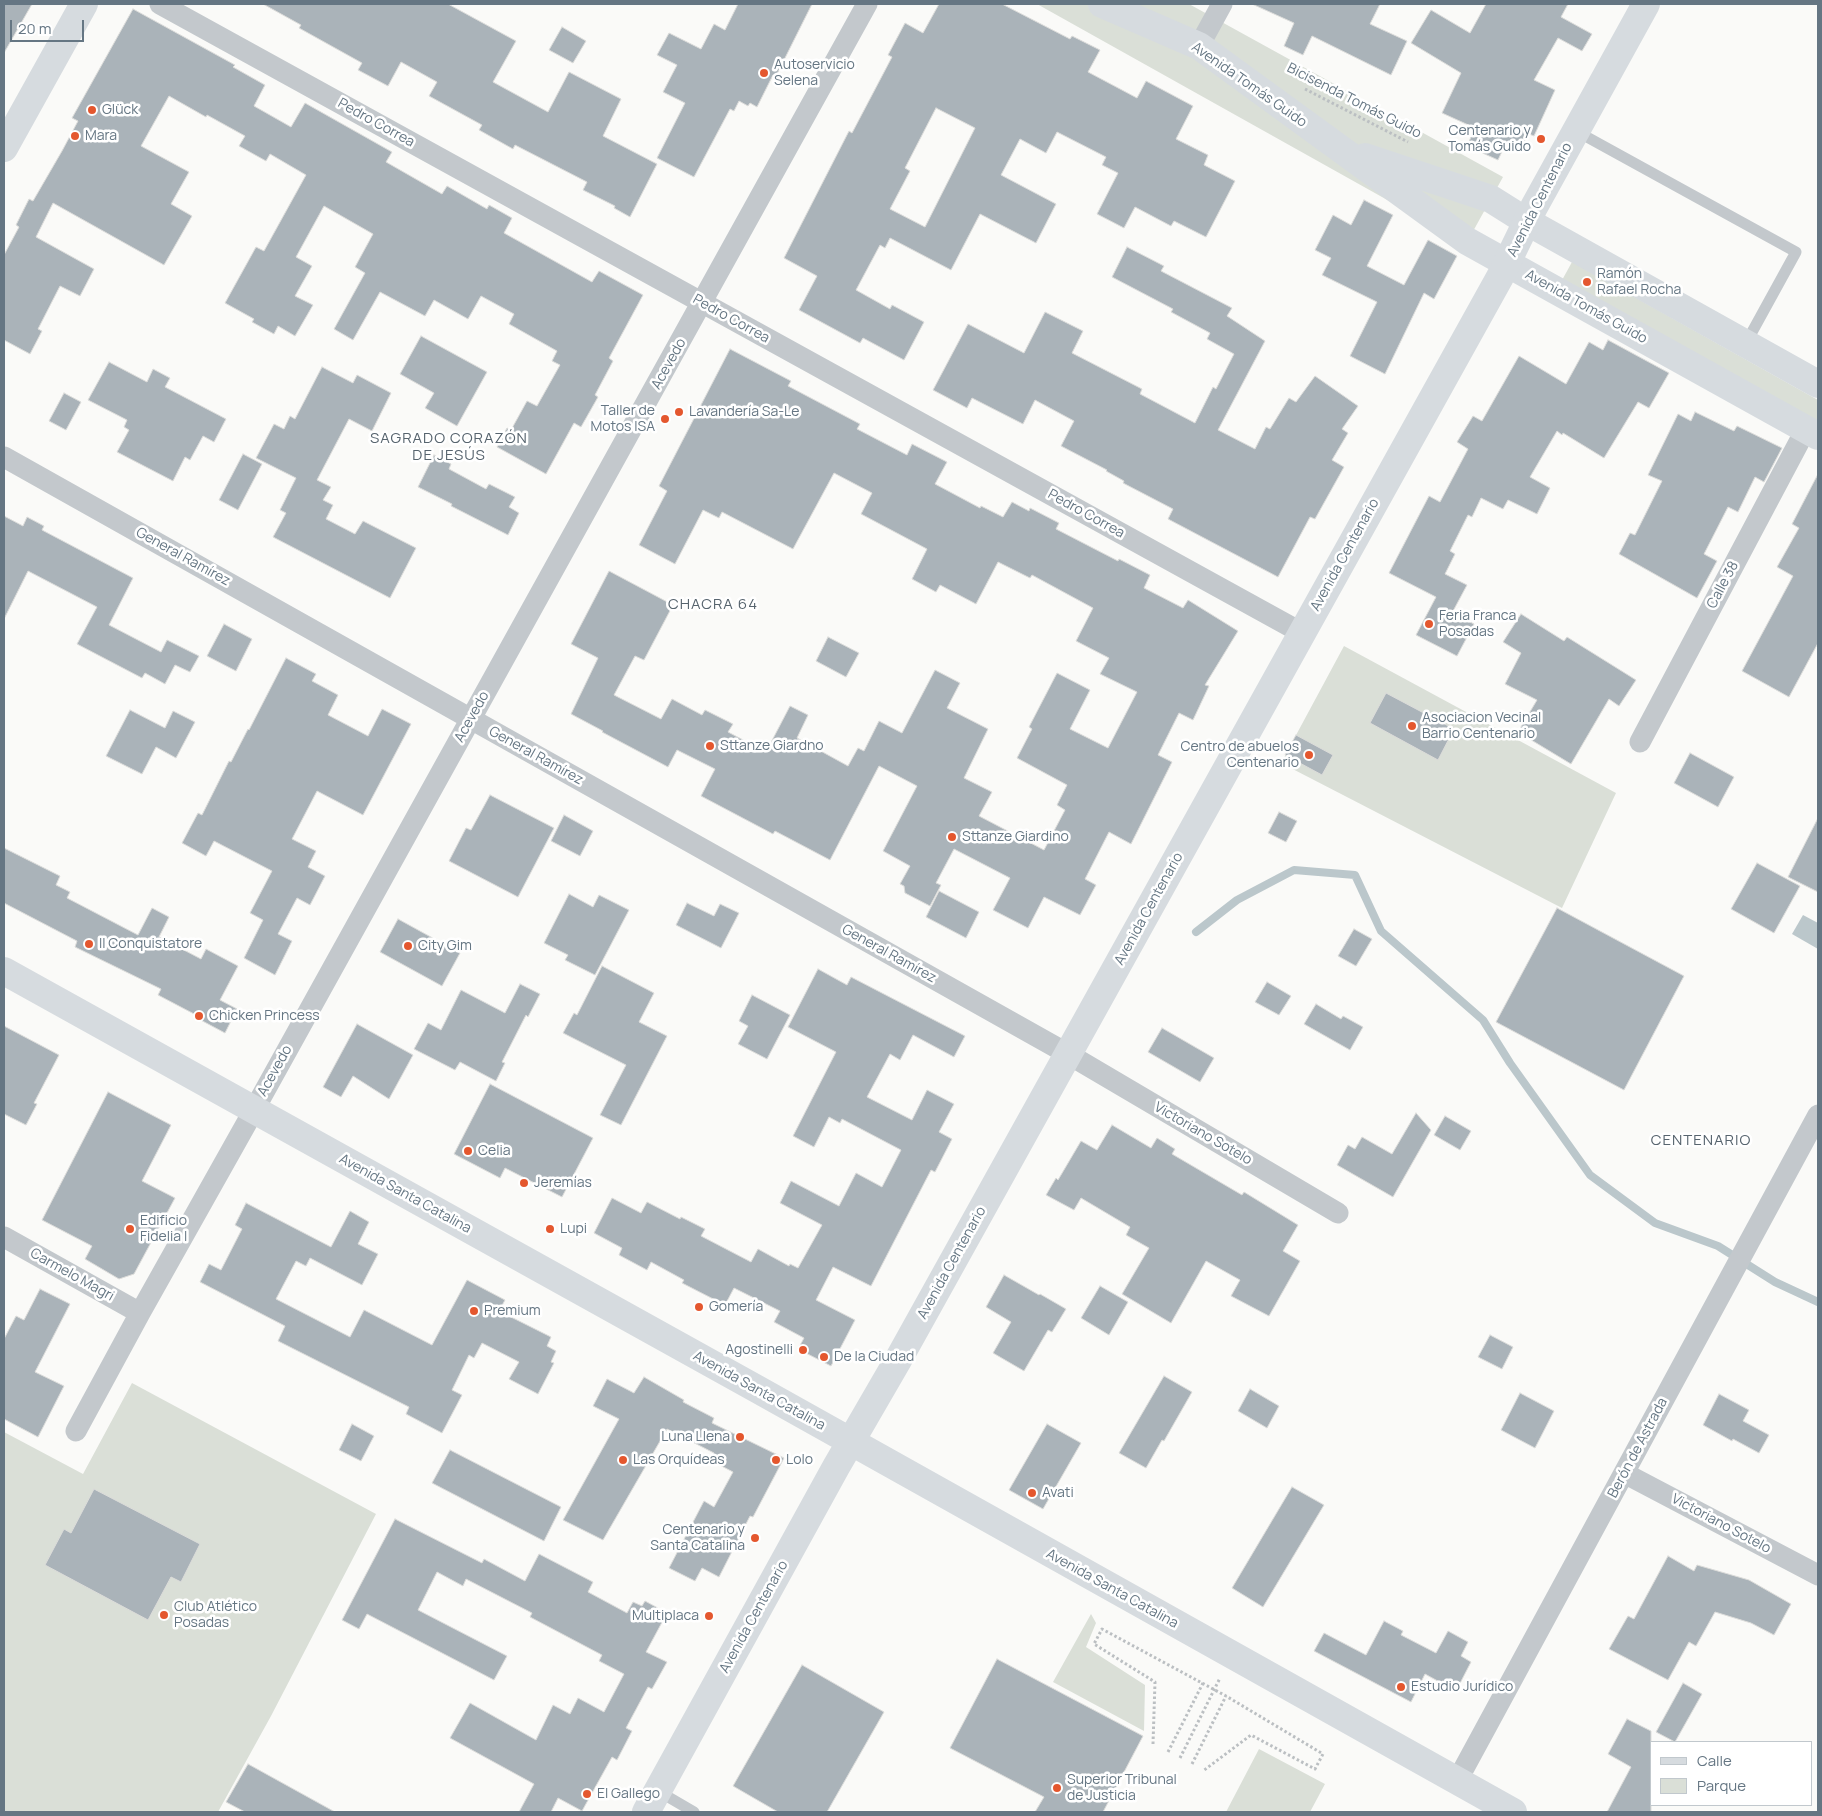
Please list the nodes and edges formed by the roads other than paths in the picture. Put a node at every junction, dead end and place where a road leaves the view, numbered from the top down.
1 (84, 4) edge
2 (160, 4) edge
3 (867, 4) edge
4 (1102, 4) edge
5 (1222, 4) edge
6 (1646, 4) edge
7 (1198, 46) junction
8 (1576, 131) junction
9 (4, 148) edge
10 (1338, 148) junction
11 (1526, 221) junction
12 (1507, 264) junction
13 (702, 303) junction
14 (1746, 343) junction
15 (1818, 384) edge
16 (1812, 432) edge
17 (4, 457) edge
18 (1302, 633) junction
19 (471, 719) junction
20 (1640, 742) dead end
21 (4, 971) edge
22 (1068, 1054) junction
23 (254, 1110) junction
24 (1818, 1116) edge
25 (1338, 1213) dead end
26 (4, 1237) edge
27 (140, 1313) junction
28 (76, 1431) dead end
29 (850, 1442) junction
30 (1624, 1473) junction
31 (1818, 1575) edge
32 (1457, 1781) junction
33 (652, 1802) edge
34 (694, 1812) edge
35 (1513, 1812) edge

1 - 9 main road
2 - 13 street, Pedro Correa
3 - 13 street, Acevedo
4 - 7 main road, Avenida Tomás Guido
5 - 7 street
6 - 8 main road, Avenida Centenario
7 - 10 main road, Avenida Tomás Guido
8 - 11 main road, Avenida Centenario
8 - 14 lane
10 - 11 main road, Avenida Tomás Guido
10 - 12 main road, Avenida Tomás Guido
11 - 12 main road, Avenida Centenario
11 - 14 main road, Avenida Tomás Guido
12 - 16 main road, Avenida Tomás Guido
12 - 18 main road, Avenida Centenario
13 - 18 street, Pedro Correa
13 - 19 street, Acevedo
14 - 15 main road, Avenida Tomás Guido
16 - 20 street, Calle 38
17 - 19 street, General Ramírez
18 - 22 main road, Avenida Centenario
19 - 22 street, General Ramírez
19 - 23 street, Acevedo
21 - 23 main road, Avenida Santa Catalina
22 - 25 street, Victoriano Sotelo
22 - 29 main road, Avenida Centenario
23 - 27 street, Acevedo
23 - 29 main road, Avenida Santa Catalina
24 - 30 street, Berón de Astrada
26 - 27 street, Carmelo Magri
27 - 28 street, Acevedo
29 - 32 main road, Avenida Santa Catalina
29 - 33 main road, Avenida Centenario
30 - 31 street, Victoriano Sotelo
30 - 32 street, Berón de Astrada
32 - 35 main road, Avenida Santa Catalina
33 - 34 lane

